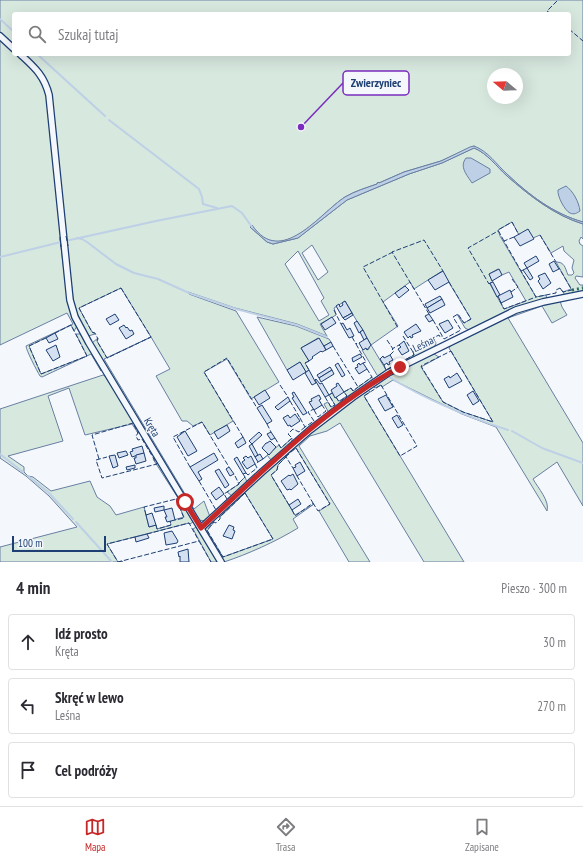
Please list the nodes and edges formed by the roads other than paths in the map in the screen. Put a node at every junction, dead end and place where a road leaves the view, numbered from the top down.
1 (0, 36) edge
2 (12, 47) edge
3 (22, 56) edge
4 (583, 294) edge
5 (201, 528) junction
6 (221, 562) edge

1 - 2 street
3 - 5 street, Kręta
4 - 5 street, Leśna
5 - 6 street, Kręta

